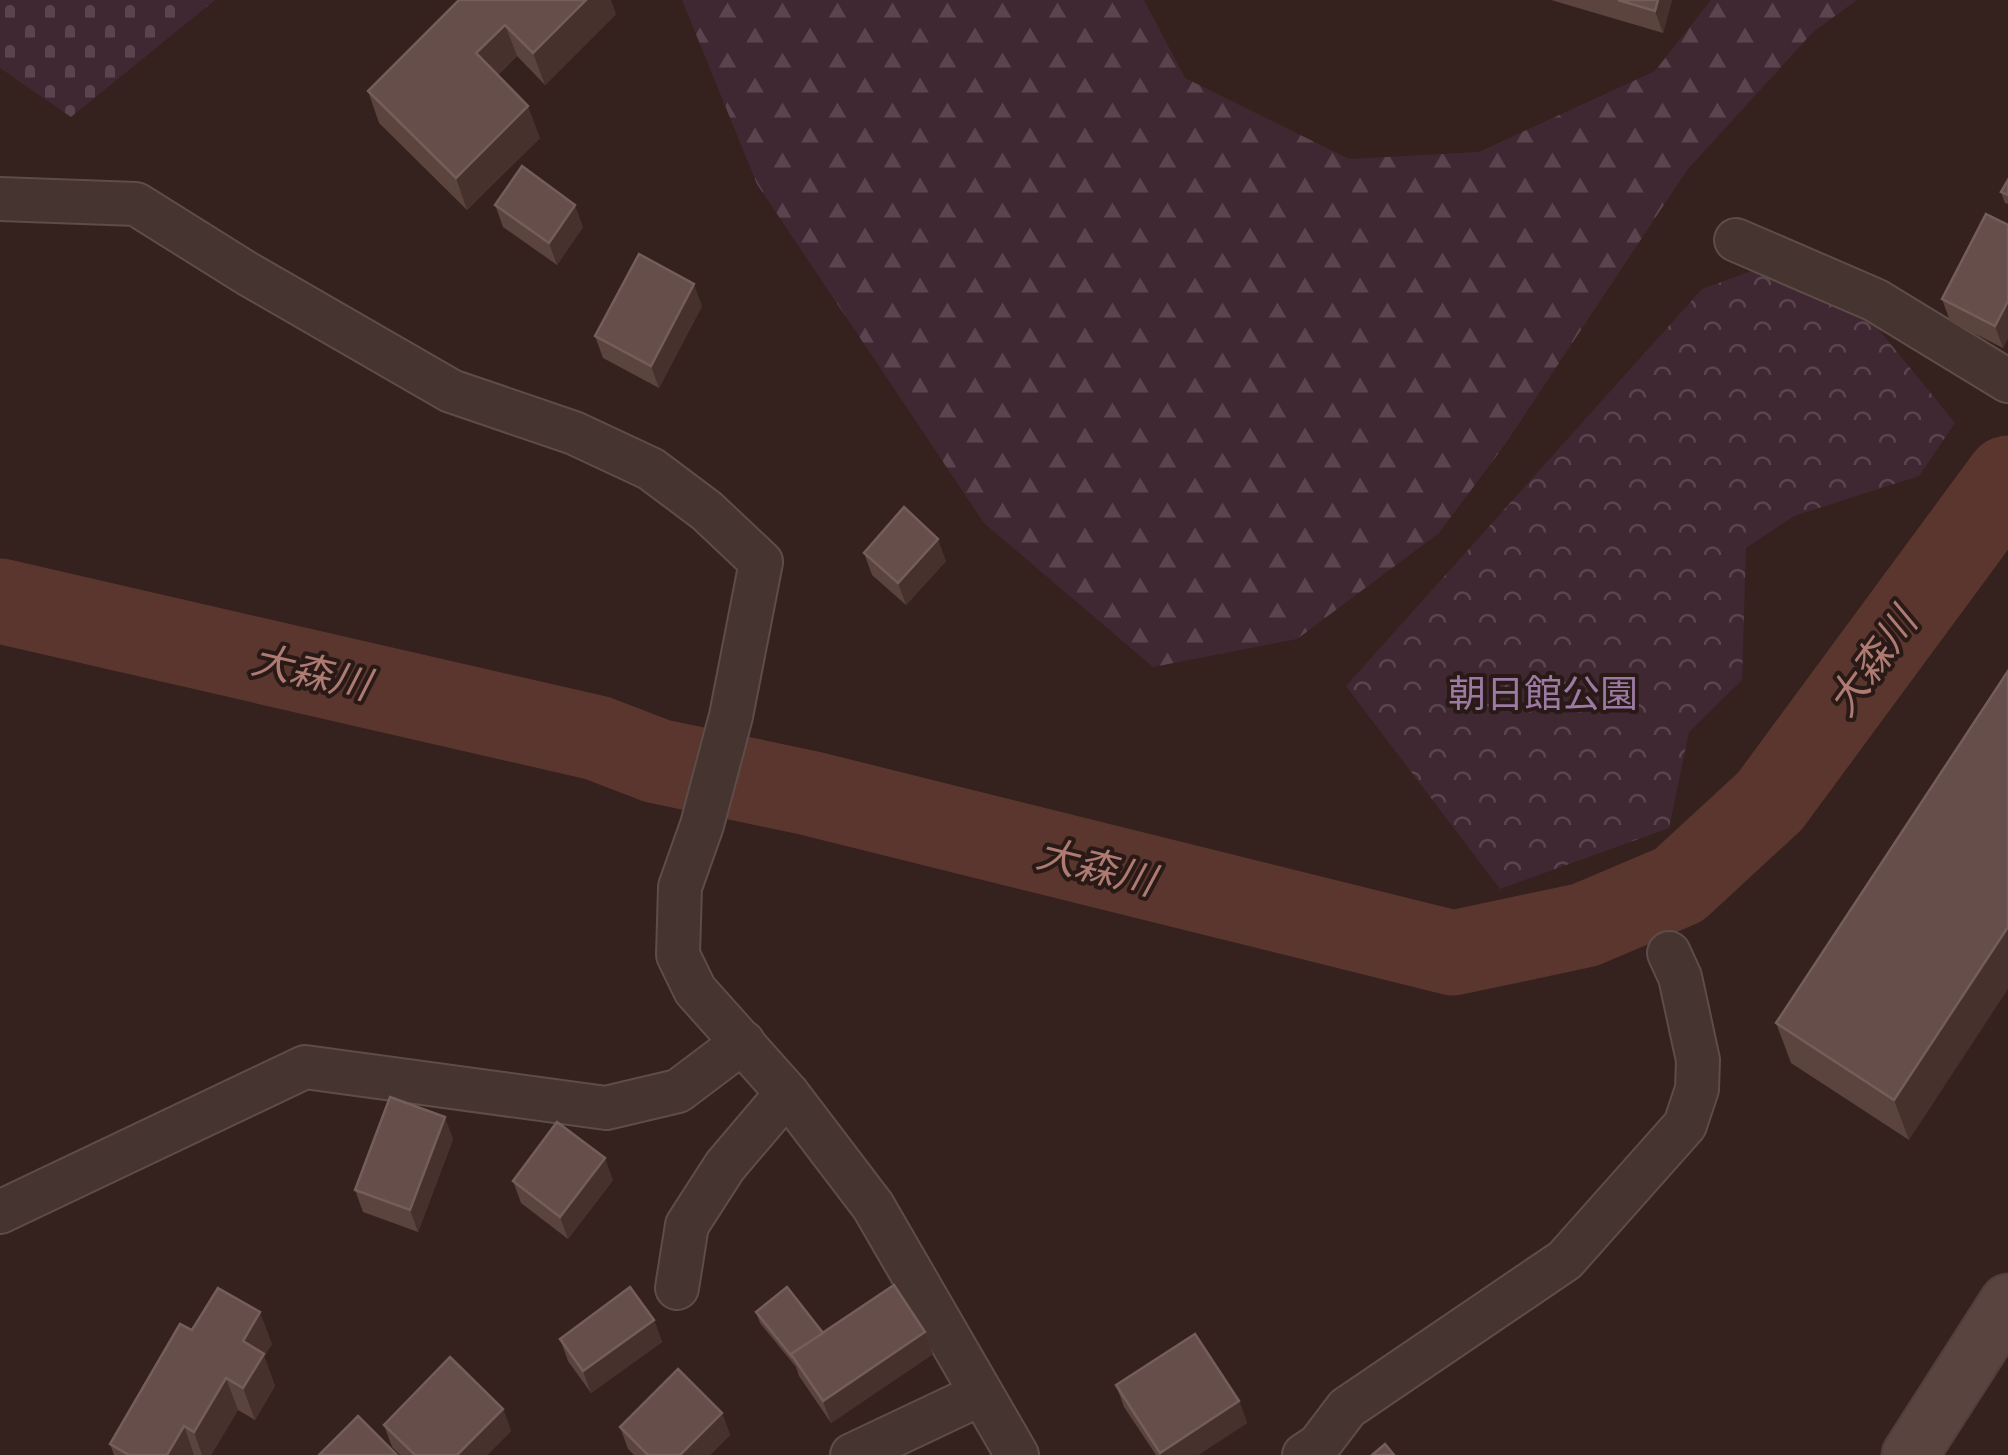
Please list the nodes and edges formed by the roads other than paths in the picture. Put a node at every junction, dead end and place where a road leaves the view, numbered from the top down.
1 (0, 199) edge
2 (1736, 240) dead end
3 (2006, 380) edge
4 (1669, 953) dead end
5 (743, 1042) junction
6 (787, 1093) junction
7 (0, 1212) edge
8 (677, 1288) dead end
9 (2008, 1302) edge
10 (982, 1394) junction
11 (852, 1455) edge
12 (1018, 1455) edge
13 (1304, 1455) edge
14 (1910, 1455) edge

1 - 5 street
2 - 3 street
4 - 13 street
5 - 6 street
5 - 7 street
6 - 8 street
6 - 10 street
9 - 14 main road
10 - 11 street
10 - 12 street

